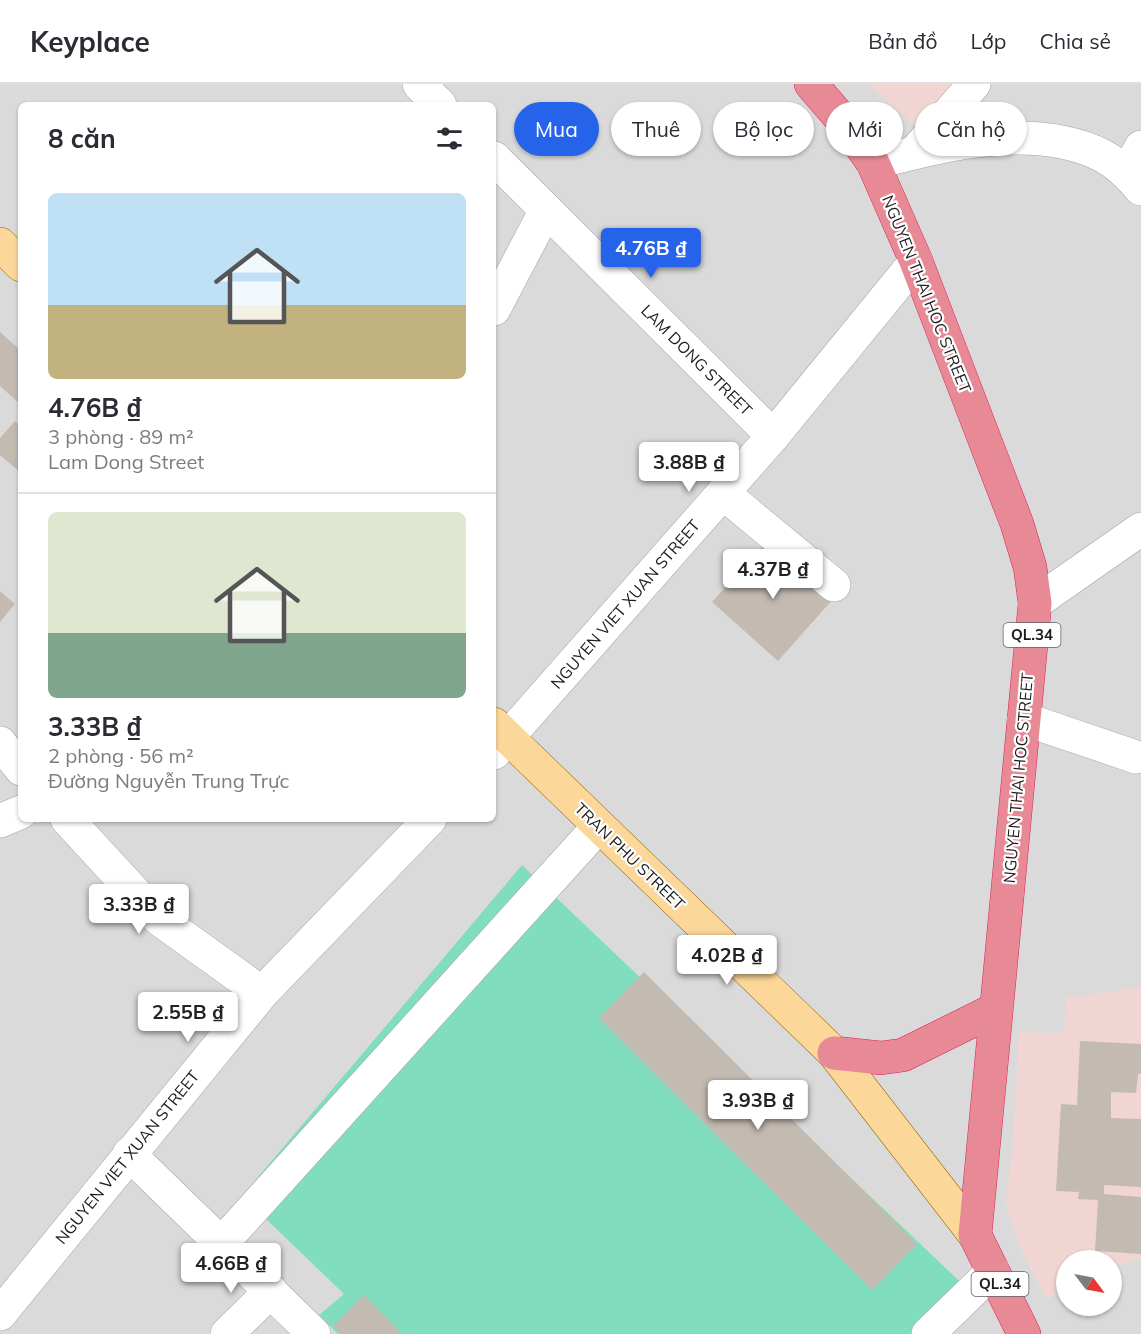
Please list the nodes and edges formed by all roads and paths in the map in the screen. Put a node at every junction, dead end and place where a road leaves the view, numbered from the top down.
1 (419, 84) edge
2 (811, 84) edge
3 (974, 84) edge
4 (437, 102) edge
5 (958, 102) edge
6 (1027, 140) edge
7 (915, 152) edge
8 (496, 160) edge
9 (873, 163) junction
10 (1136, 170) edge
11 (546, 210) junction
12 (0, 244) edge
13 (916, 261) junction
14 (18, 262) edge
15 (496, 305) edge
16 (773, 436) junction
17 (723, 493) junction
18 (1141, 529) edge
19 (834, 585) dead end
20 (1035, 603) junction
21 (1024, 719) junction
22 (498, 738) edge
23 (0, 743) edge
24 (1136, 757) dead end
25 (18, 766) edge
26 (18, 813) edge
27 (0, 821) edge
28 (70, 822) edge
29 (427, 822) edge
30 (599, 826) junction
31 (262, 993) junction
32 (996, 1009) junction
33 (834, 1053) junction
34 (129, 1154) junction
35 (975, 1235) junction
36 (222, 1244) junction
37 (993, 1271) junction
38 (270, 1291) junction
39 (0, 1314) edge
40 (227, 1334) edge
41 (314, 1334) edge
42 (928, 1334) edge
43 (1024, 1334) edge

1 - 4 street
2 - 9 highway, NGUYEN THAI HOC STREET / QL.34
3 - 5 street
6 - 10 street
7 - 9 street
8 - 11 street, LAM DONG STREET
9 - 13 highway, NGUYEN THAI HOC STREET / QL.34
11 - 15 street
11 - 16 street, LAM DONG STREET
12 - 14 main road
13 - 16 street, NGUYEN VIET XUAN STREET
13 - 20 highway, NGUYEN THAI HOC STREET / QL.34
16 - 17 street, NGUYEN VIET XUAN STREET
17 - 19 street
17 - 22 street, NGUYEN VIET XUAN STREET
18 - 20 street
20 - 21 highway, NGUYEN THAI HOC STREET / QL.34
21 - 24 street
21 - 32 highway, NGUYEN THAI HOC STREET / QL.34
22 - 30 main road, TRAN PHU STREET
23 - 25 street
26 - 27 street
28 - 31 street
29 - 31 street, NGUYEN VIET XUAN STREET
30 - 33 main road, TRAN PHU STREET
30 - 36 street
31 - 34 street, NGUYEN VIET XUAN STREET
32 - 33 highway
32 - 35 highway, NGUYEN THAI HOC STREET / QL.34
33 - 35 main road, TRAN PHU STREET
34 - 36 street
34 - 39 street, NGUYEN VIET XUAN STREET
35 - 37 highway, QL.34
36 - 38 street
37 - 42 street
37 - 43 highway, QL.34
38 - 40 street
38 - 41 street

